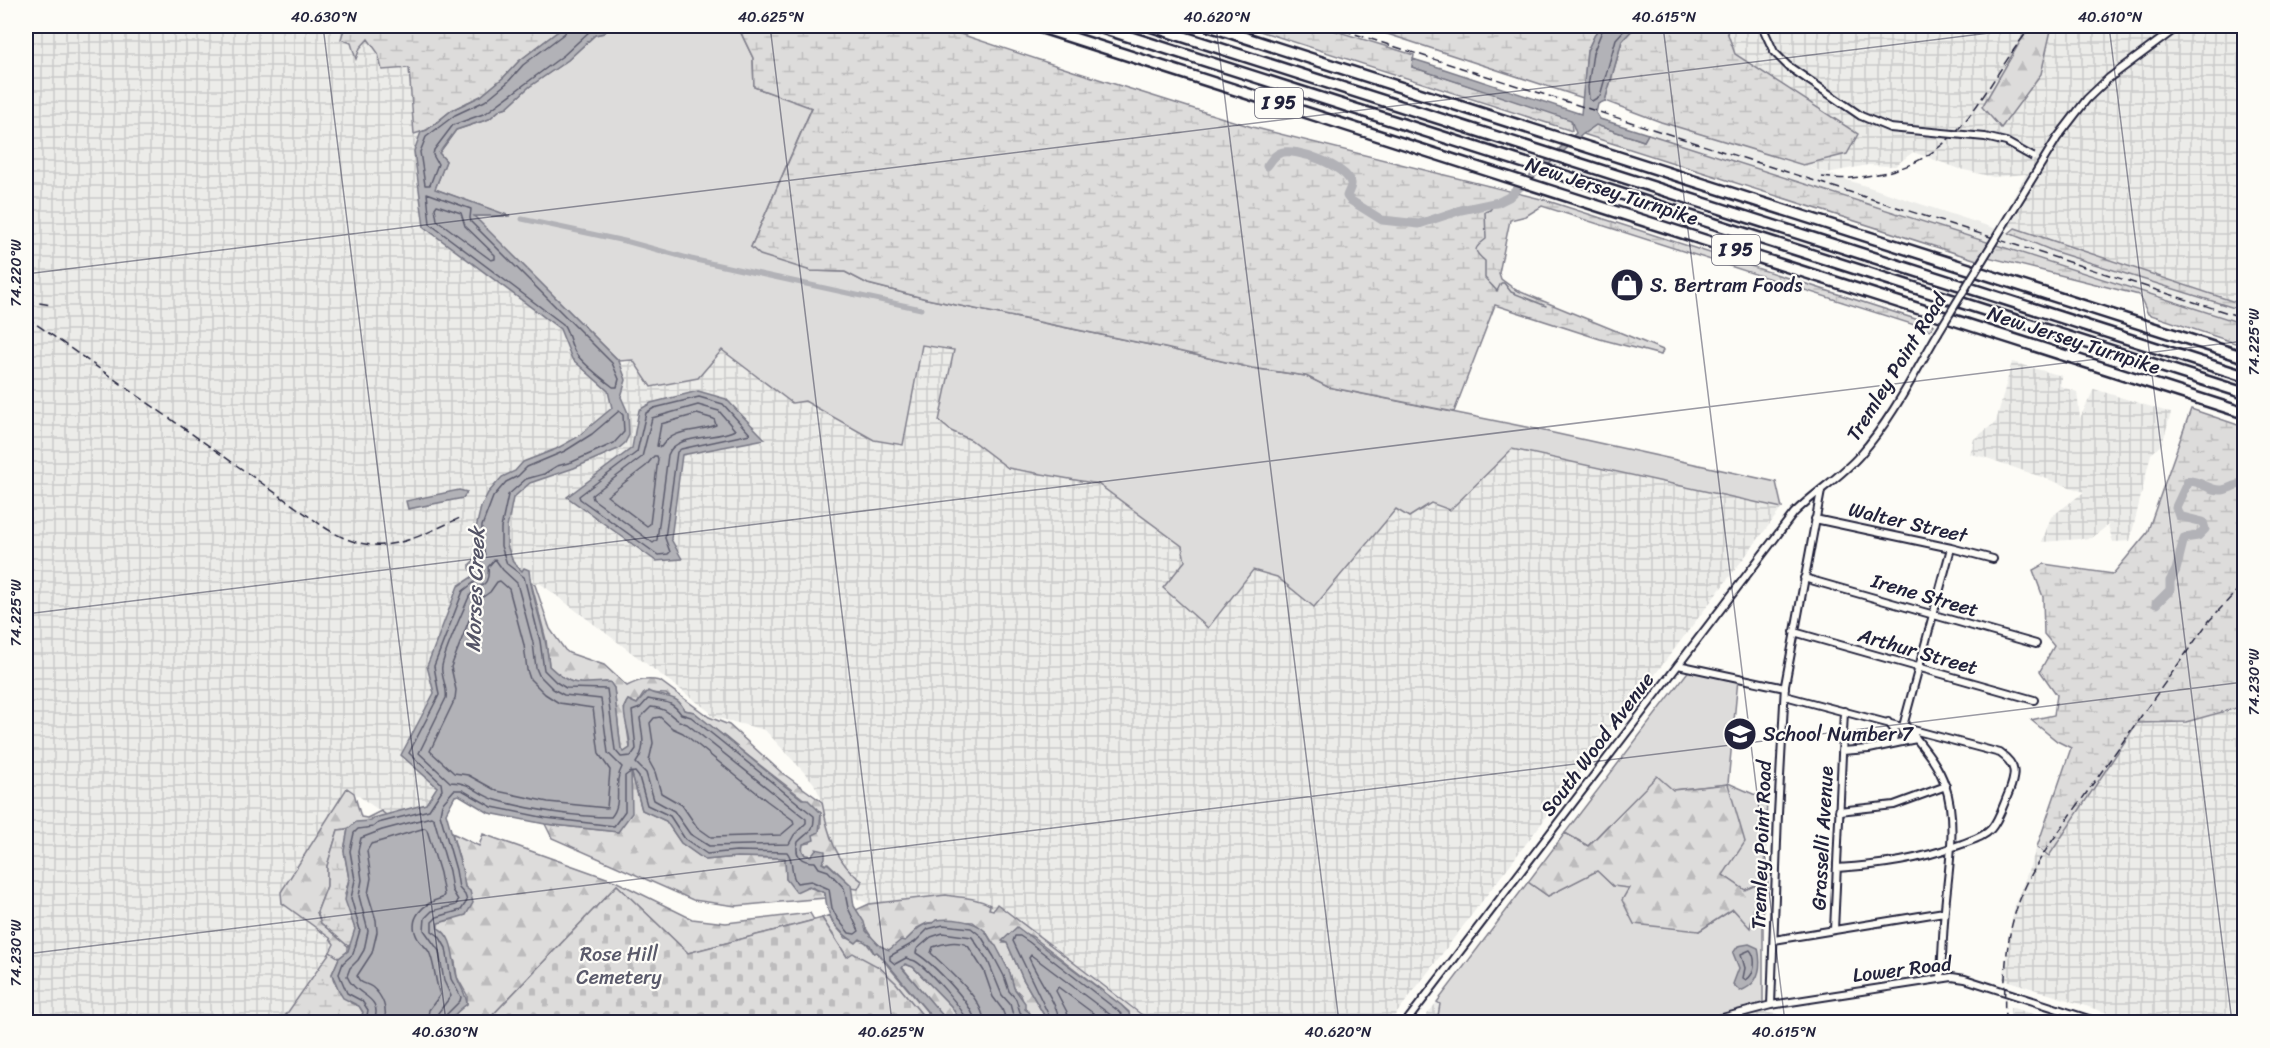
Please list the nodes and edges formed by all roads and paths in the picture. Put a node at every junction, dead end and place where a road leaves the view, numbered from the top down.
1 (1036, 26) edge
2 (1096, 26) edge
3 (1150, 26) edge
4 (1209, 26) edge
5 (1762, 26) edge
6 (2179, 26) edge
7 (2043, 163) junction
8 (2244, 357) edge
9 (2244, 376) edge
10 (2244, 393) edge
11 (2244, 413) edge
12 (1821, 491) junction
13 (1815, 519) junction
14 (1951, 548) junction
15 (1993, 559) dead end
16 (1804, 578) junction
17 (1933, 615) junction
18 (1794, 632) junction
19 (2036, 644) dead end
20 (1678, 665) junction
21 (1919, 668) junction
22 (1785, 692) junction
23 (2034, 700) dead end
24 (1844, 711) junction
25 (1888, 722) junction
26 (1905, 726) junction
27 (1917, 739) junction
28 (1888, 746) junction
29 (1842, 751) junction
30 (1946, 786) junction
31 (1839, 811) junction
32 (1951, 848) junction
33 (1837, 868) junction
34 (1944, 912) junction
35 (1834, 930) junction
36 (1774, 940) junction
37 (1941, 978) junction
38 (1771, 1005) junction
39 (1406, 1023) edge
40 (1707, 1023) edge
41 (2098, 1023) edge

1 - 11 highway, New Jersey Turnpike / I 95
2 - 10 highway, New Jersey Turnpike / I 95
3 - 9 highway, New Jersey Turnpike / I 95
4 - 8 highway, New Jersey Turnpike
5 - 7 street, bridge
6 - 7 street, Tremley Point Road
7 - 12 street, Tremley Point Road, bridge
12 - 13 street, Tremley Point Road
12 - 20 street, South Wood Avenue
13 - 14 street, Walter Street
13 - 16 street, Tremley Point Road
14 - 15 street, Walter Street
14 - 17 street
16 - 17 street, Irene Street
16 - 18 street, Tremley Point Road
17 - 19 street, Irene Street
17 - 21 street
18 - 21 street, Arthur Street
18 - 22 street, Tremley Point Road
20 - 22 street
20 - 39 street, South Wood Avenue
21 - 23 street, Arthur Street
21 - 26 street
22 - 24 street
22 - 36 street, Tremley Point Road
24 - 25 street
24 - 29 street, Grasselli Avenue
25 - 26 street
25 - 28 street
26 - 27 street
26 - 32 street
27 - 28 street
27 - 30 street
28 - 29 street
29 - 31 street, Grasselli Avenue
30 - 31 street
30 - 32 street
31 - 33 street, Grasselli Avenue
32 - 33 street
32 - 34 street
33 - 35 street, Grasselli Avenue
34 - 35 street
34 - 37 street
35 - 36 street
36 - 38 street, Tremley Point Road
37 - 38 street, Lower Road
37 - 41 street, Lower Road
38 - 40 street, Lower Road

